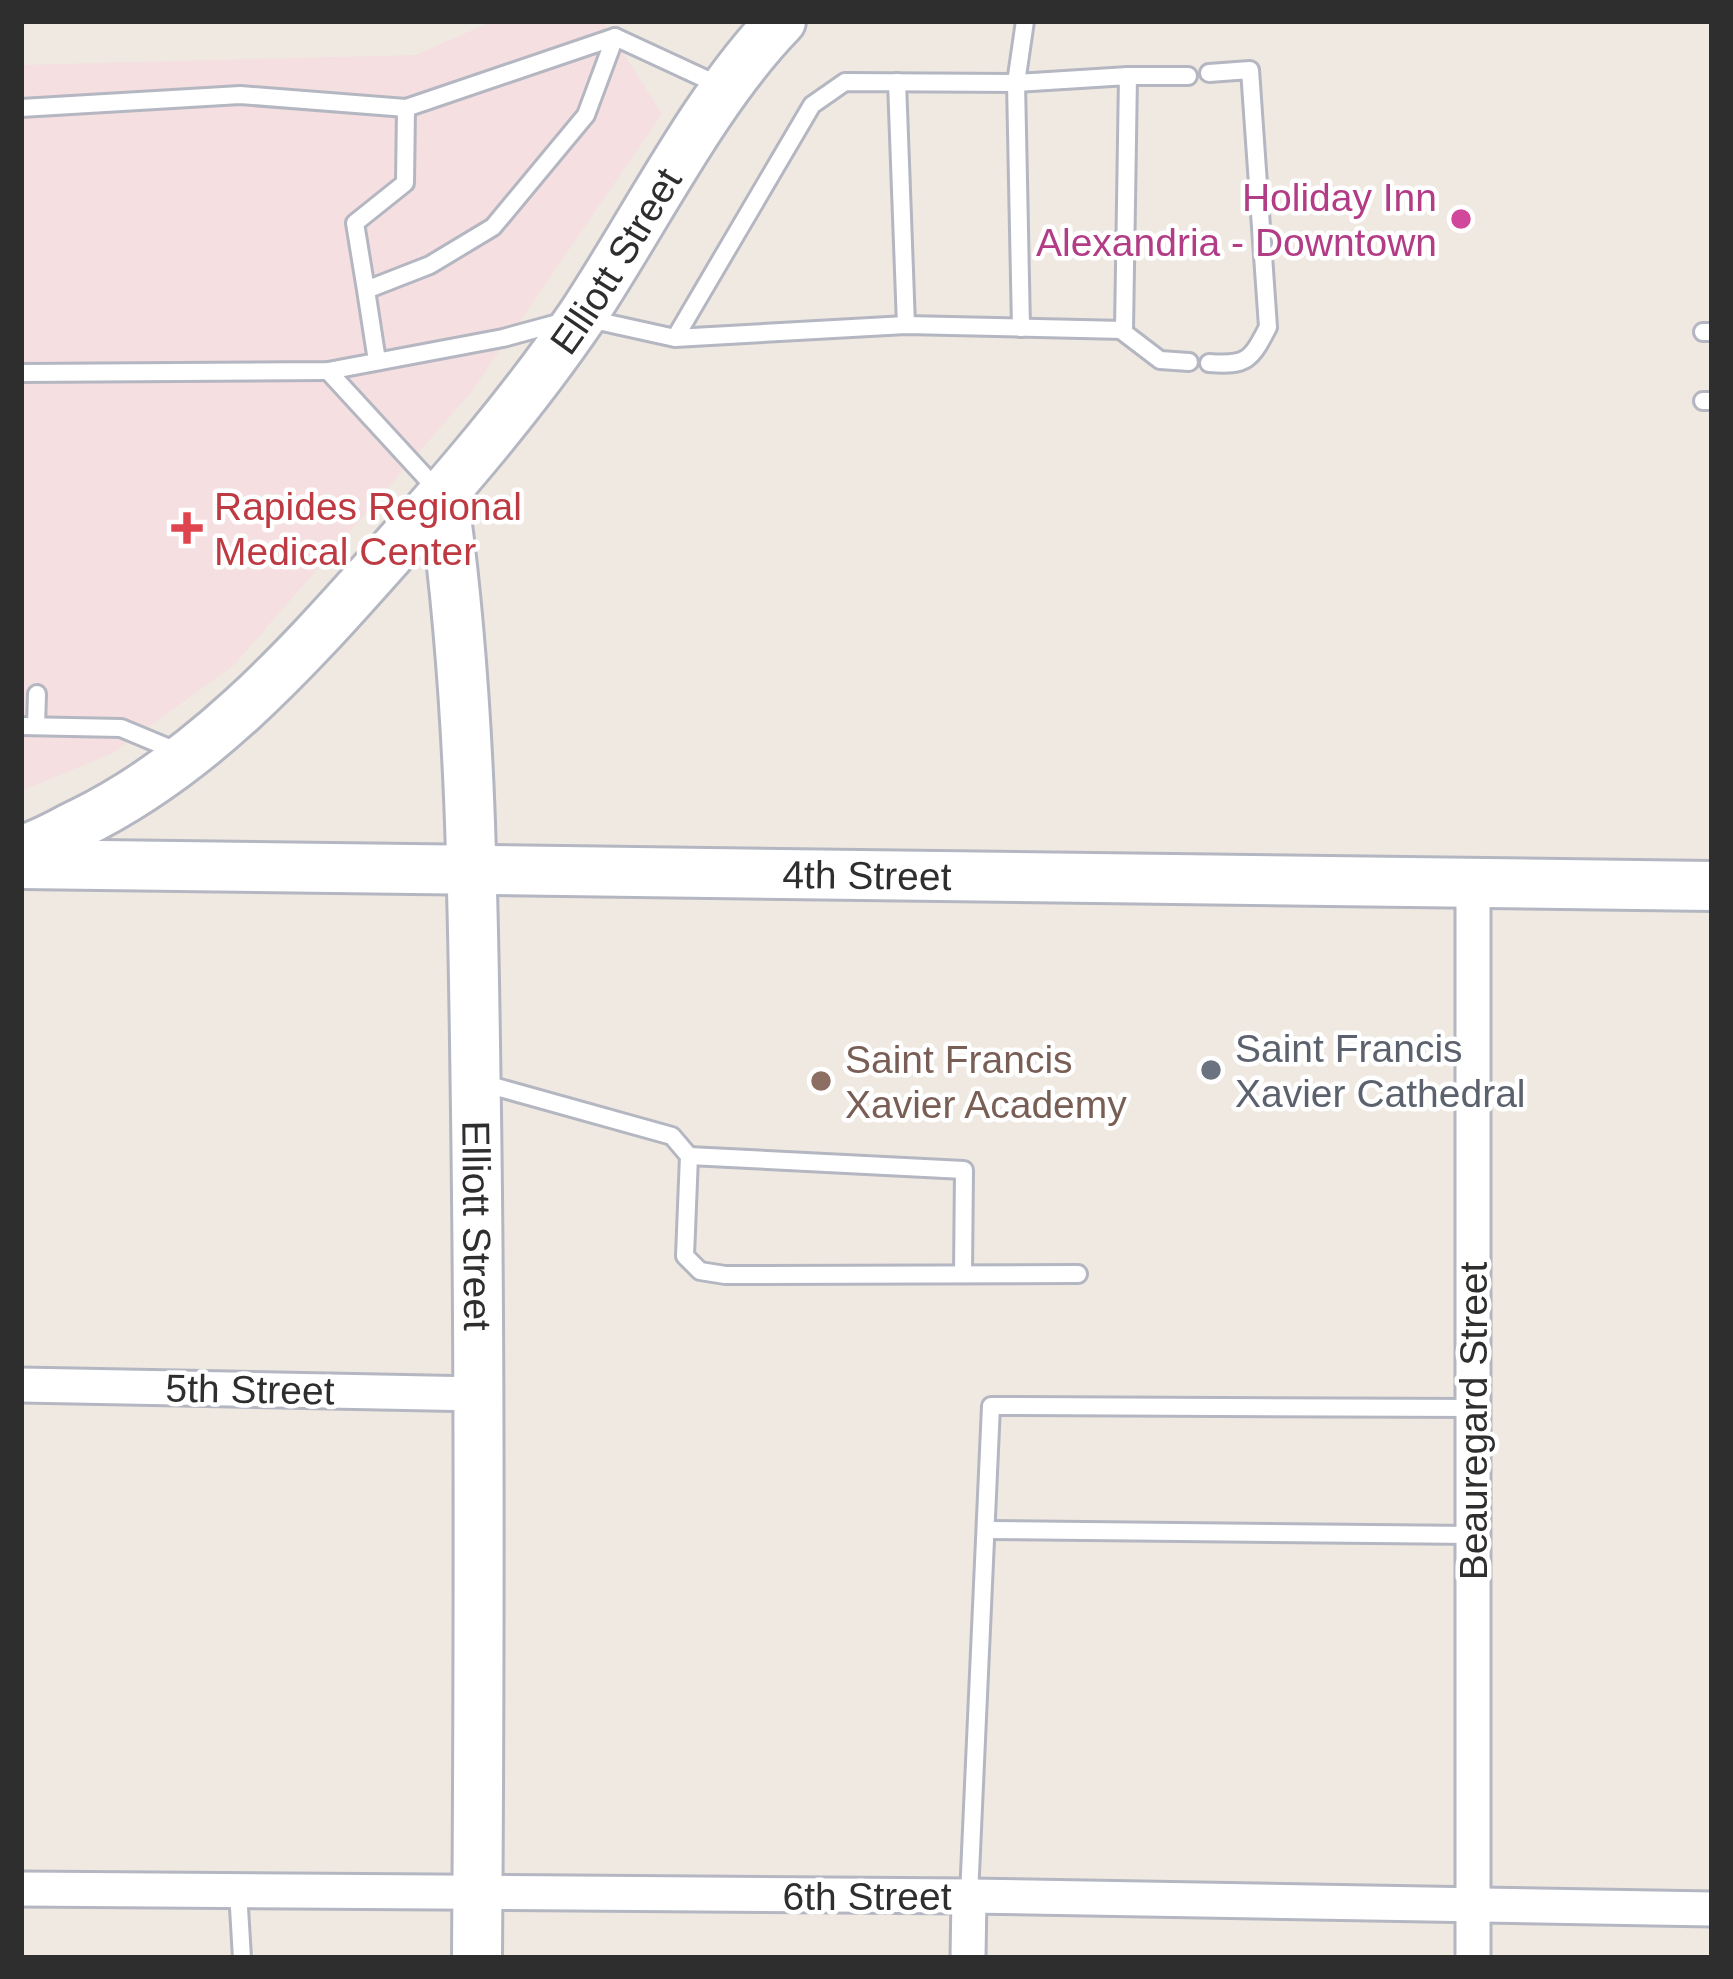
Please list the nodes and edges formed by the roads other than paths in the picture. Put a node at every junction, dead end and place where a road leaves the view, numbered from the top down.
1 (781, 21) edge
2 (1024, 21) edge
3 (615, 37) junction
4 (1209, 73) dead end
5 (1128, 76) junction
6 (1188, 76) dead end
7 (897, 82) junction
8 (1016, 83) junction
9 (728, 89) junction
10 (21, 108) edge
11 (406, 108) junction
12 (366, 290) junction
13 (580, 317) junction
14 (906, 325) junction
15 (1021, 328) junction
16 (1122, 331) junction
17 (675, 338) junction
18 (376, 361) junction
19 (1189, 362) dead end
20 (1209, 364) dead end
21 (328, 370) junction
22 (21, 373) edge
23 (442, 495) junction
24 (37, 694) dead end
25 (29, 726) edge
26 (187, 755) junction
27 (21, 850) edge
28 (21, 864) edge
29 (473, 870) junction
30 (1473, 883) junction
31 (1712, 886) edge
32 (476, 1081) junction
33 (689, 1156) junction
34 (963, 1274) junction
35 (1078, 1274) dead end
36 (21, 1384) edge
37 (480, 1394) junction
38 (1473, 1408) junction
39 (988, 1530) junction
40 (1474, 1535) junction
41 (21, 1889) edge
42 (238, 1891) junction
43 (477, 1894) junction
44 (969, 1896) junction
45 (1473, 1906) junction
46 (1712, 1909) edge
47 (242, 1958) edge
48 (477, 1958) edge
49 (968, 1958) edge
50 (1473, 1958) edge

1 - 9 main road, Elliott Street
2 - 8 lane
3 - 9 lane
3 - 11 lane
3 - 12 lane
4 - 20 lane
5 - 6 lane
5 - 8 lane
5 - 16 lane
7 - 8 lane
7 - 14 lane
7 - 17 lane
8 - 15 lane
9 - 13 main road, Elliott Street
10 - 11 lane
11 - 12 lane
12 - 18 lane
13 - 17 lane
13 - 18 lane
13 - 23 main road, Elliott Street
14 - 15 lane
14 - 17 lane
15 - 16 lane
16 - 19 lane
18 - 21 lane
21 - 22 lane
21 - 23 lane
23 - 26 main road, Elliott Street
23 - 29 main road, Elliott Street
24 - 25 lane
25 - 26 lane
26 - 27 main road, Elliott Street
28 - 29 main road, 4th Street
29 - 30 main road, 4th Street
29 - 32 main road, Elliott Street
30 - 31 main road, 4th Street
30 - 38 street, Beauregard Street
32 - 33 lane
32 - 37 main road, Elliott Street
33 - 34 lane
33 - 34 lane
34 - 35 lane
36 - 37 street, 5th Street
37 - 43 main road, Elliott Street
38 - 39 lane
38 - 40 street, Beauregard Street
39 - 40 lane
39 - 44 lane
40 - 45 street, Beauregard Street
41 - 42 street, 6th Street
42 - 43 street, 6th Street
42 - 47 lane
43 - 44 street, 6th Street
43 - 48 main road, Elliott Street
44 - 45 street, 6th Street
44 - 49 street
45 - 46 street, 6th Street
45 - 50 street, Beauregard Street

